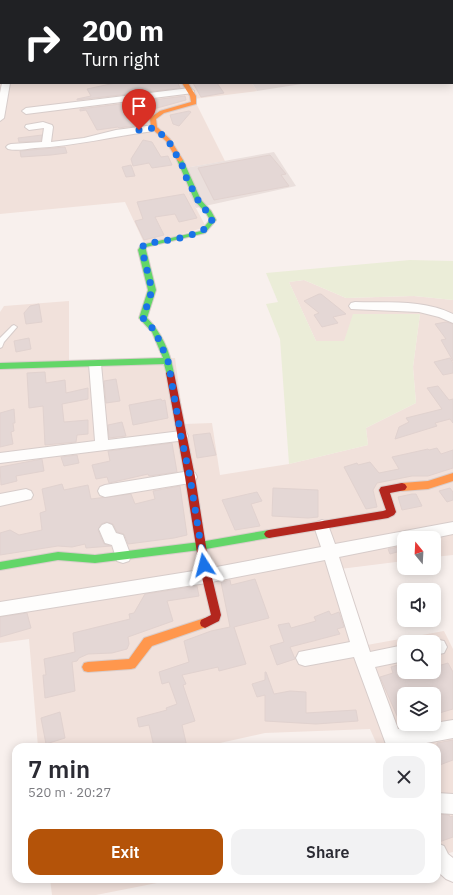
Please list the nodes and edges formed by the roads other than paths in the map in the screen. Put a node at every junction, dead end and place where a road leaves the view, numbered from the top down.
1 (6, 84) edge
2 (187, 87) edge
3 (26, 111) dead end
4 (0, 118) edge
5 (29, 127) dead end
6 (154, 128) junction
7 (46, 145) junction
8 (11, 148) dead end
9 (355, 306) dead end
10 (453, 319) edge
11 (14, 327) dead end
12 (0, 346) edge
13 (168, 361) junction
14 (95, 364) junction
15 (0, 366) edge
16 (181, 436) junction
17 (102, 446) junction
18 (0, 458) edge
19 (190, 477) junction
20 (453, 477) edge
21 (105, 490) dead end
22 (26, 495) dead end
23 (0, 500) edge
24 (322, 526) junction
25 (453, 528) edge
26 (106, 529) dead end
27 (201, 548) junction
28 (329, 551) junction
29 (123, 556) junction
30 (0, 566) edge
31 (205, 570) junction
32 (0, 610) edge
33 (397, 653) edge
34 (361, 655) junction
35 (305, 658) dead end
36 (88, 667) dead end
37 (453, 729) edge
38 (395, 743) edge
39 (441, 803) edge
40 (453, 804) edge
41 (441, 861) edge
42 (453, 872) edge

1 - 4 street
2 - 3 street
2 - 6 street
5 - 7 street
6 - 7 street
6 - 13 street
7 - 8 street
9 - 10 street
11 - 12 lane
13 - 14 street
13 - 16 street
14 - 15 street
14 - 17 street
16 - 17 street
16 - 19 street
17 - 18 street
19 - 21 street
19 - 27 street
20 - 24 street
22 - 23 street
24 - 27 street
24 - 28 street
25 - 28 street
26 - 29 street
27 - 29 street
27 - 31 street
28 - 31 street
28 - 34 street
29 - 30 street
31 - 32 street
31 - 36 street
33 - 34 street
34 - 35 street
34 - 38 street
37 - 38 street
39 - 40 street
41 - 42 street

